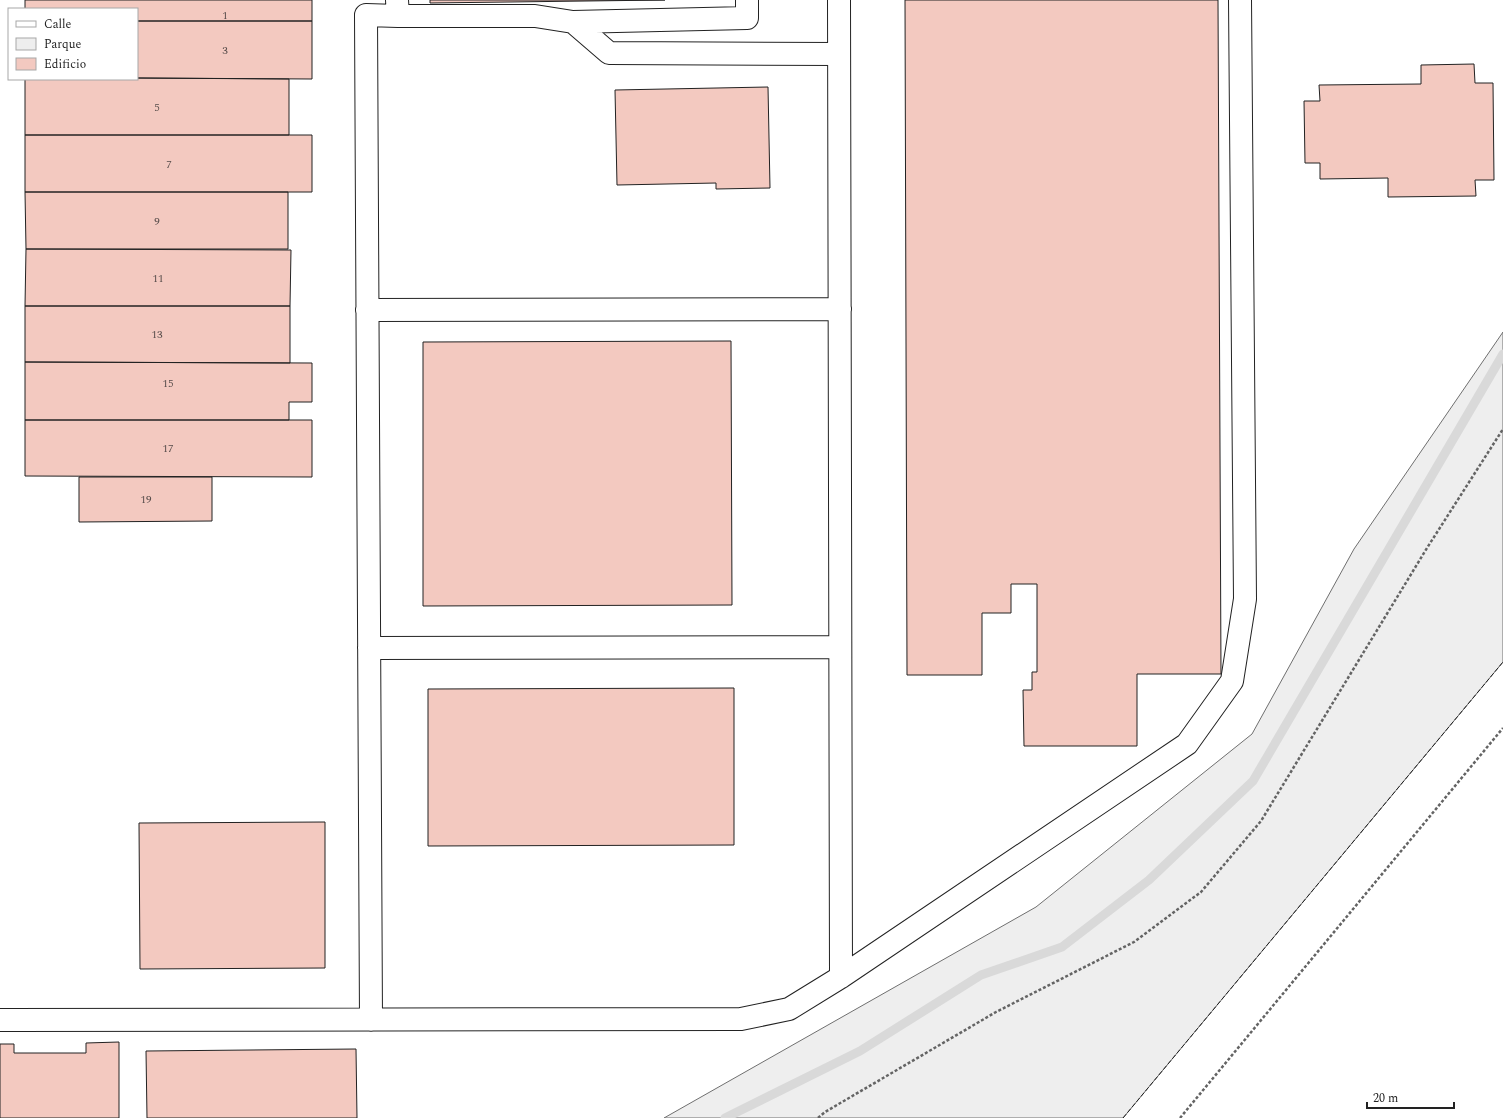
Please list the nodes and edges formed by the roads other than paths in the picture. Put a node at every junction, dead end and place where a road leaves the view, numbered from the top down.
1 (747, 0) edge
2 (839, 0) edge
3 (1240, 0) edge
4 (398, 8) edge
5 (574, 22) junction
6 (839, 54) junction
7 (840, 309) junction
8 (367, 310) junction
9 (840, 647) junction
10 (369, 648) junction
11 (841, 977) junction
12 (0, 1020) edge
13 (371, 1020) junction

1 - 5 lane
2 - 6 lane
3 - 11 lane
4 - 5 lane
4 - 8 lane
5 - 6 lane
6 - 7 lane
7 - 8 lane
7 - 9 lane
8 - 10 lane
9 - 10 lane
9 - 11 lane
10 - 13 lane
11 - 13 lane
12 - 13 lane

